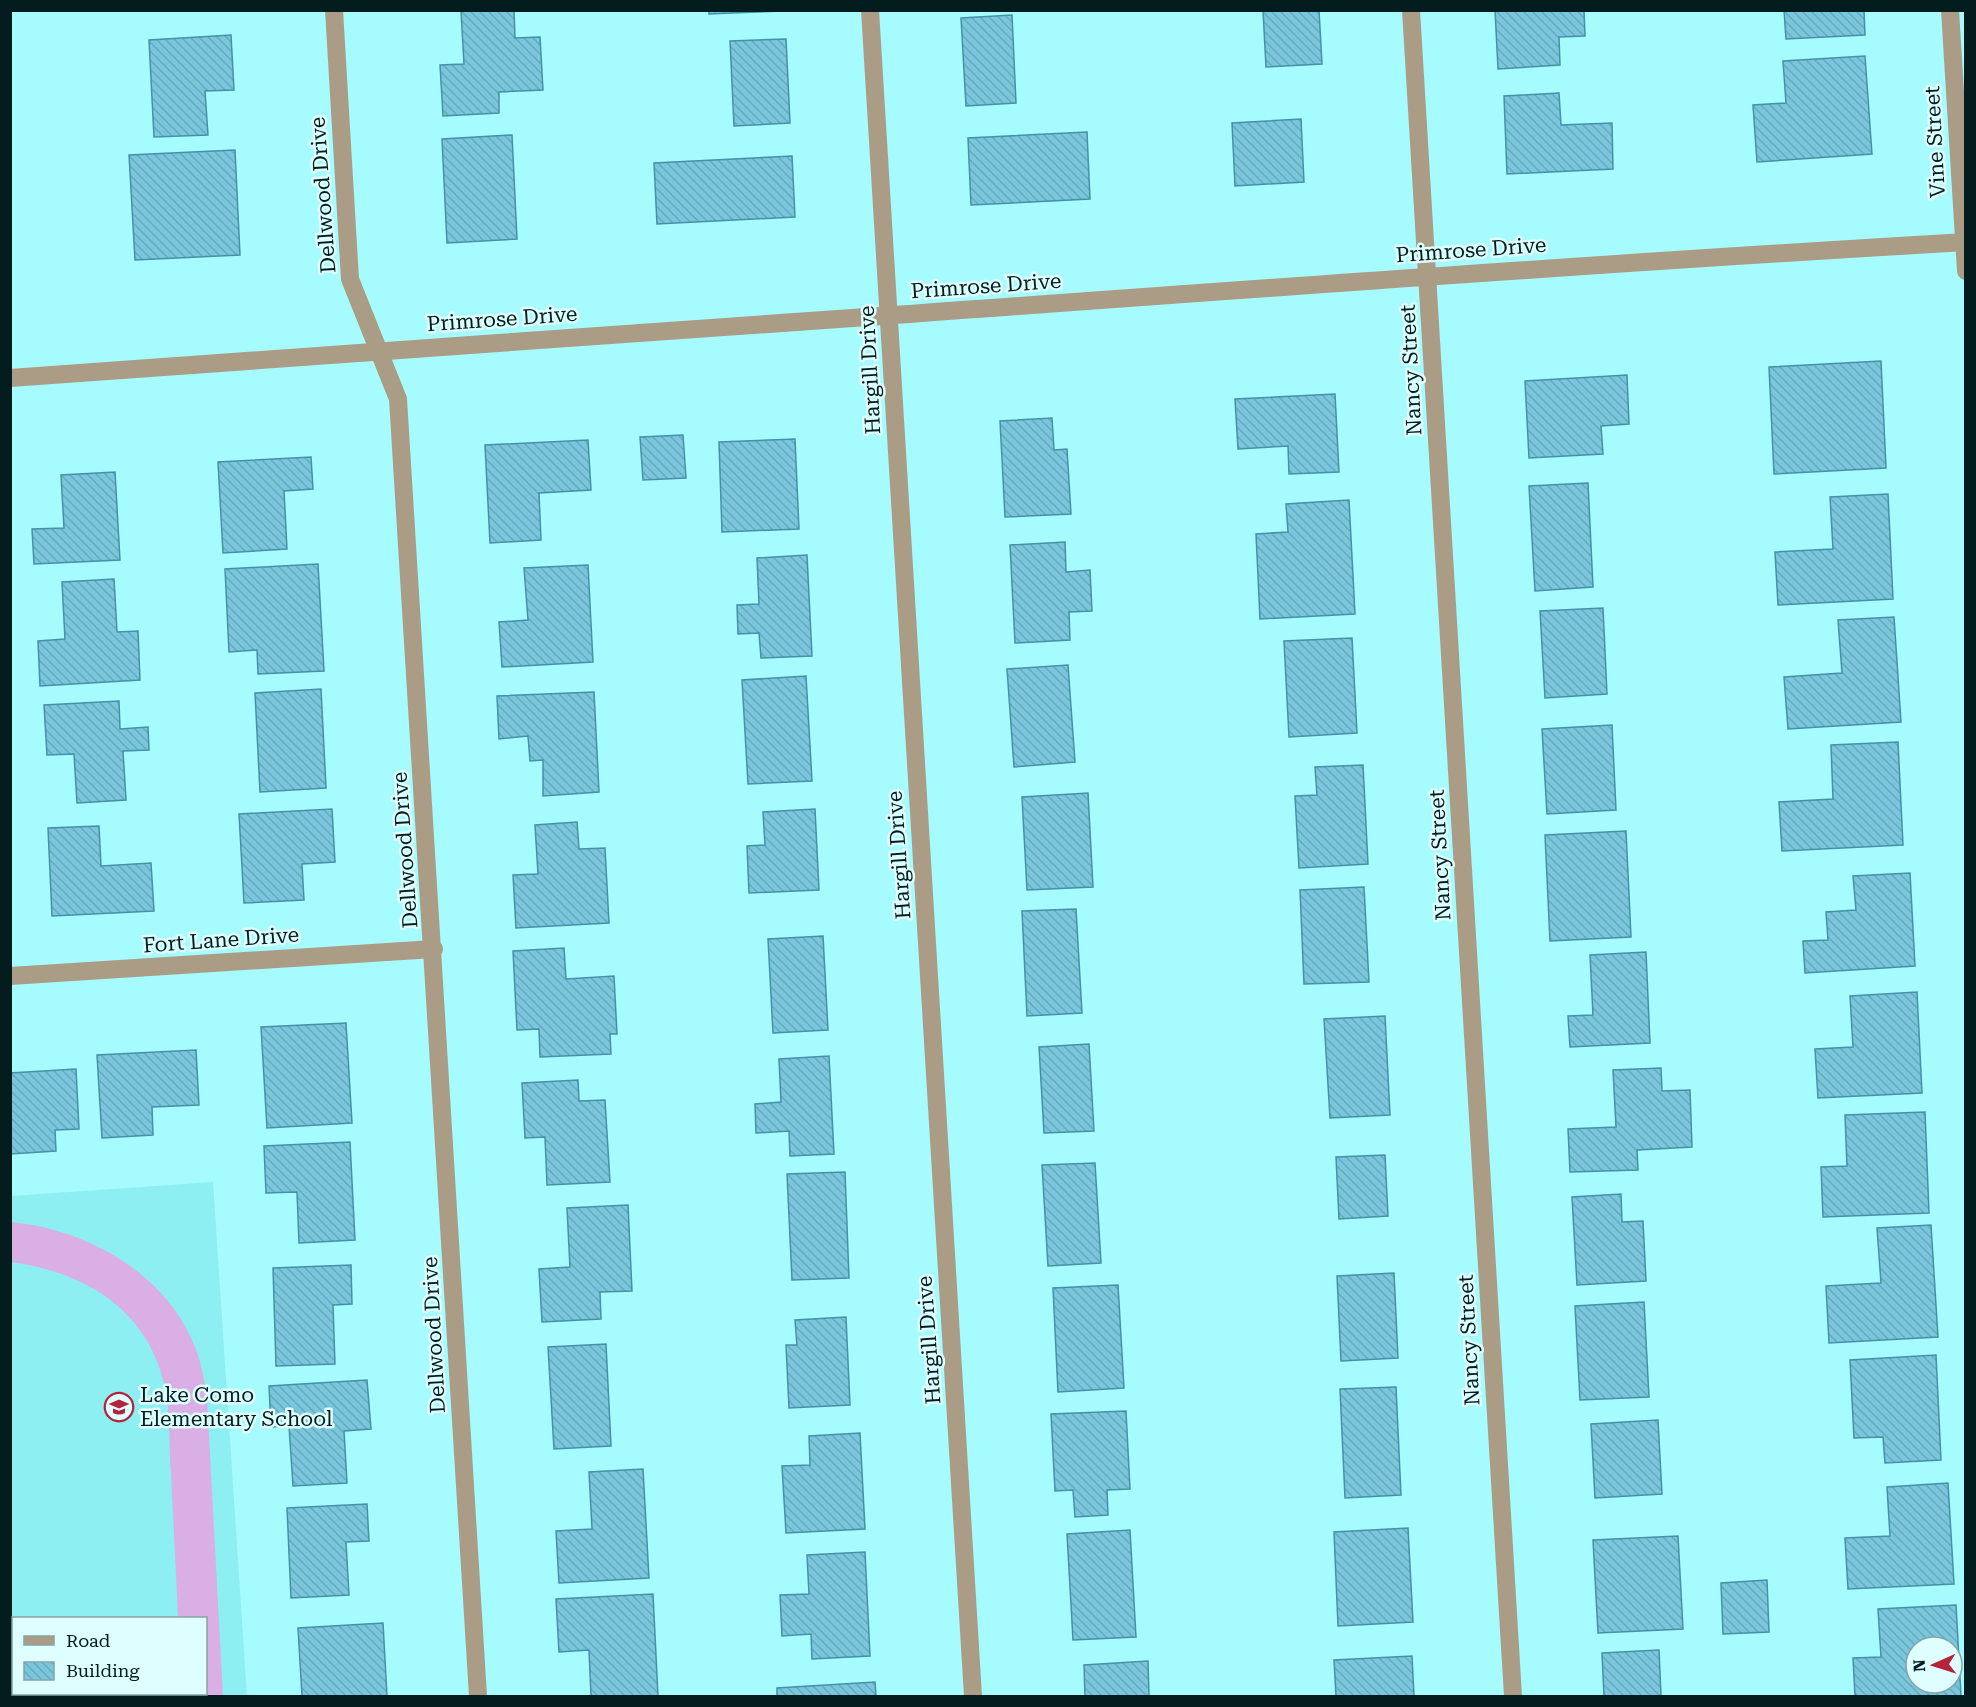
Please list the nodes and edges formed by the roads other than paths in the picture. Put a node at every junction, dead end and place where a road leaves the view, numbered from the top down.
1 (334, 10) edge
2 (870, 10) edge
3 (1411, 10) edge
4 (1950, 10) edge
5 (1965, 242) edge
6 (1965, 271) edge
7 (1427, 275) junction
8 (889, 316) junction
9 (377, 349) junction
10 (10, 378) edge
11 (434, 949) junction
12 (10, 976) edge
13 (478, 1696) edge
14 (974, 1696) edge
15 (1513, 1696) edge

1 - 9 street, Dellwood Drive
2 - 8 street, Hargill Drive
3 - 7 street, Nancy Street
4 - 5 street, Vine Street
5 - 6 street, Vine Street
5 - 7 street, Primrose Drive
7 - 8 street, Primrose Drive
7 - 15 street, Nancy Street
8 - 9 street, Primrose Drive
8 - 14 street, Hargill Drive
9 - 10 street, Primrose Drive
9 - 11 street, Dellwood Drive
11 - 12 street, Fort Lane Drive
11 - 13 street, Dellwood Drive

